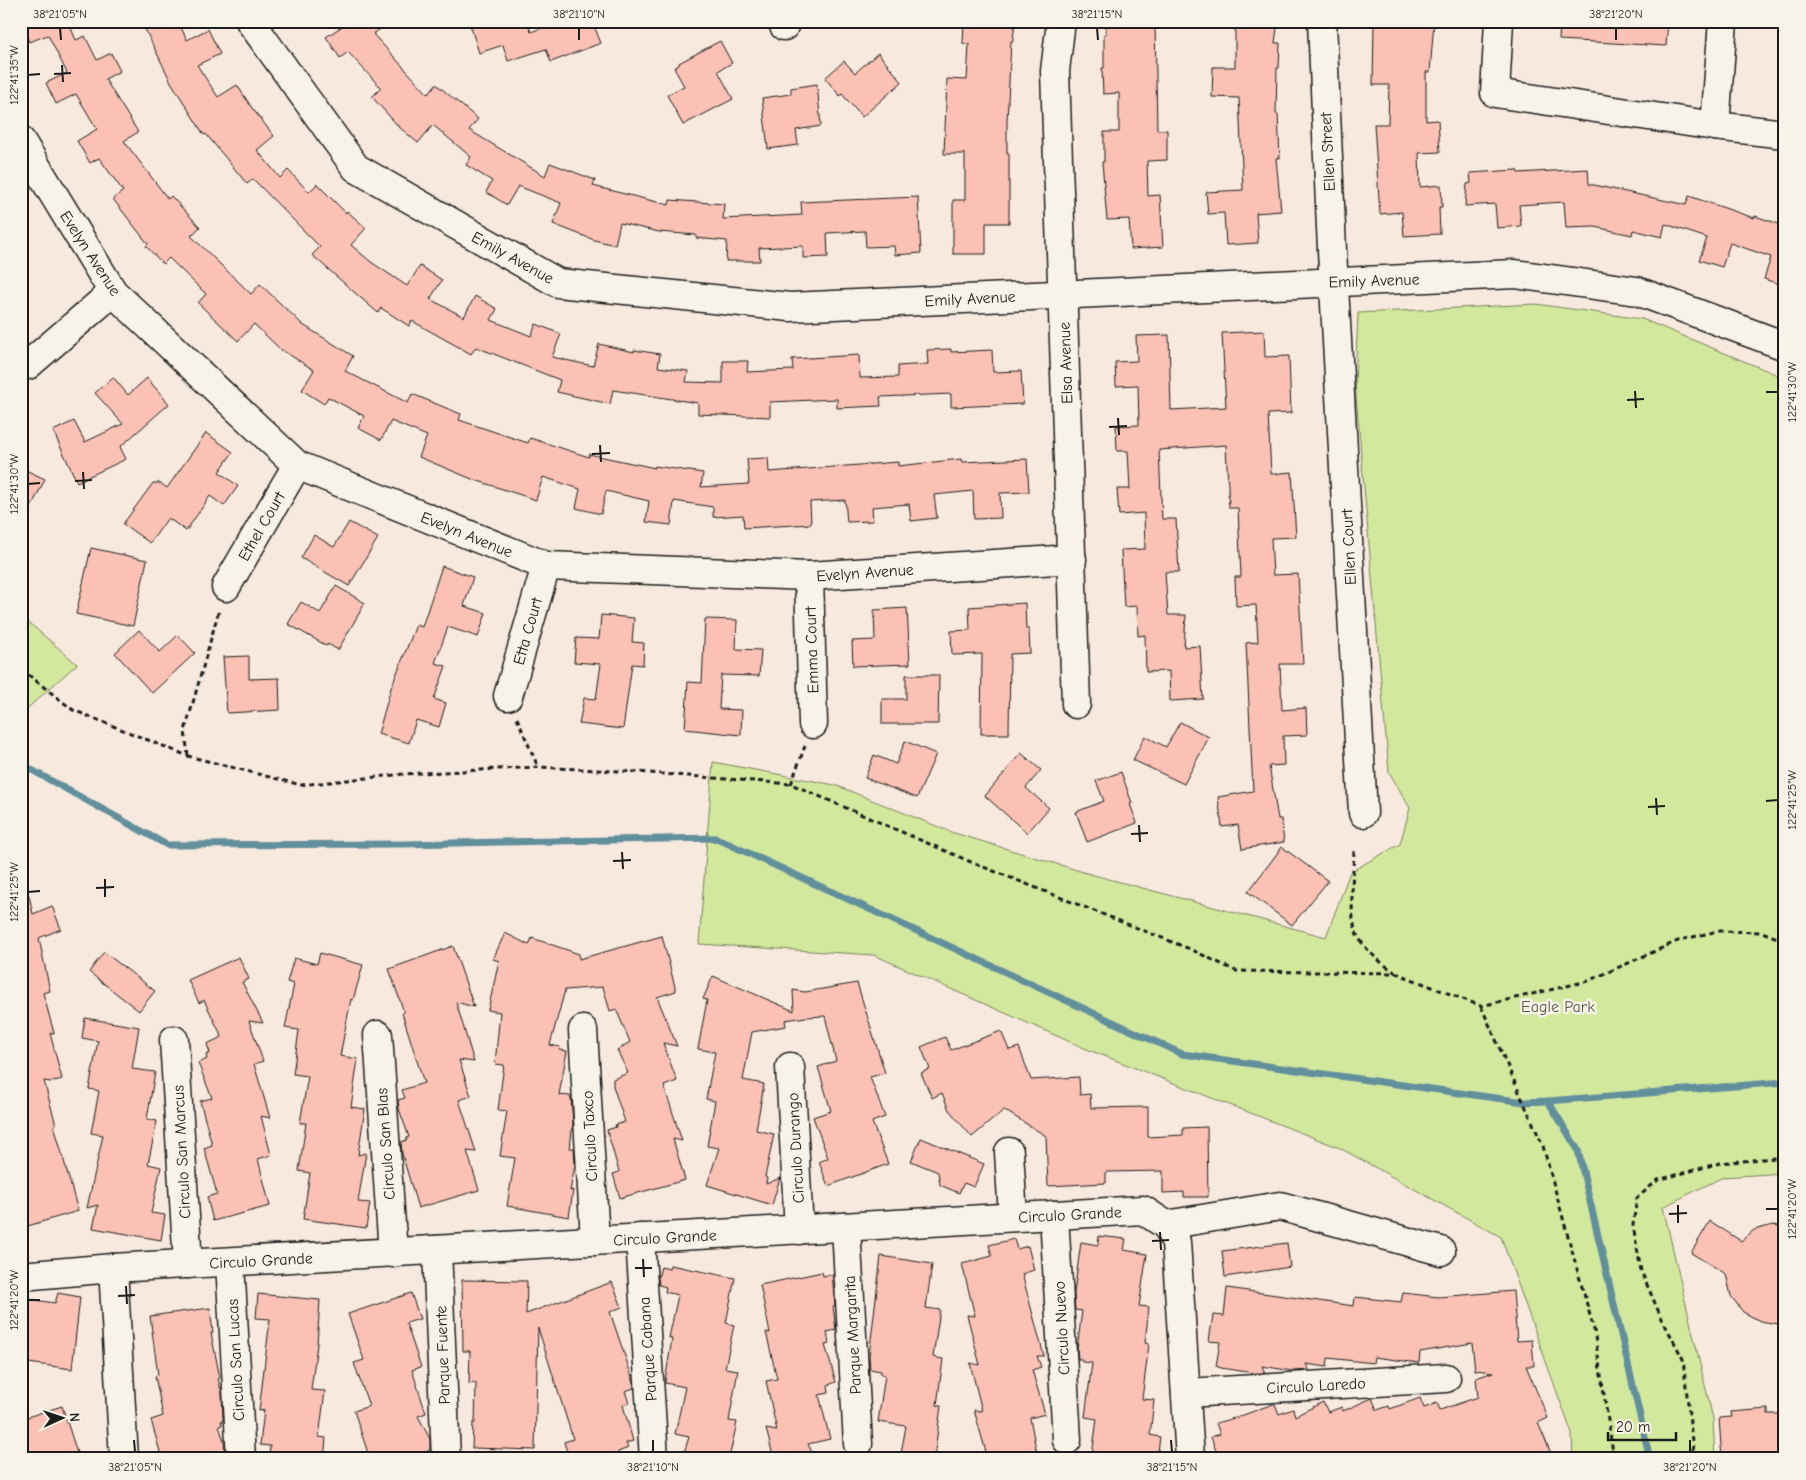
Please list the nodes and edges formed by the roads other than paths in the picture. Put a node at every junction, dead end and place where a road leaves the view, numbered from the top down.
1 (250, 21) edge
2 (1061, 21) edge
3 (1322, 21) edge
4 (1500, 21) edge
5 (1724, 21) edge
6 (1715, 126) junction
7 (1785, 134) edge
8 (21, 141) edge
9 (1334, 282) junction
10 (113, 292) junction
11 (1062, 294) junction
12 (1785, 346) edge
13 (28, 366) dead end
14 (297, 465) junction
15 (1072, 559) junction
16 (546, 566) junction
17 (809, 576) junction
18 (226, 587) road end
19 (508, 696) road end
20 (1076, 704) dead end
21 (813, 724) road end
22 (1362, 813) dead end
23 (583, 1030) dead end
24 (378, 1035) dead end
25 (174, 1040) dead end
26 (790, 1066) dead end
27 (1010, 1152) dead end
28 (1054, 1215) junction
29 (1012, 1217) junction
30 (1166, 1225) junction
31 (846, 1227) junction
32 (799, 1230) junction
33 (640, 1238) junction
34 (595, 1241) junction
35 (437, 1250) junction
36 (1441, 1251) dead end
37 (393, 1253) junction
38 (230, 1262) junction
39 (188, 1264) junction
40 (113, 1268) junction
41 (21, 1276) edge
42 (1446, 1378) dead end
43 (1186, 1393) junction
44 (1067, 1440) dead end
45 (858, 1444) dead end
46 (124, 1459) edge
47 (241, 1459) edge
48 (446, 1459) edge
49 (654, 1459) edge
50 (1190, 1459) edge

1 - 11 street, Emily Avenue
2 - 11 street, Elsa Avenue
3 - 9 street, Ellen Street
4 - 6 street
5 - 6 street
6 - 7 street
8 - 10 street, Evelyn Avenue
9 - 11 street, Emily Avenue
9 - 12 street, Emily Avenue
9 - 22 street, Ellen Court
10 - 13 street
10 - 14 street, Evelyn Avenue
11 - 15 street, Elsa Avenue
14 - 16 street, Evelyn Avenue
14 - 18 street, Ethel Court
15 - 17 street, Evelyn Avenue
15 - 20 street, Elsa Avenue
16 - 17 street, Evelyn Avenue
16 - 19 street, Etta Court
17 - 21 street, Emma Court
23 - 34 street, Circulo Taxco
24 - 37 street, Circulo San Blas
25 - 39 street, Circulo San Marcus
26 - 32 street, Circulo Durango
27 - 29 street
28 - 29 street, Circulo Grande
28 - 30 street, Circulo Grande
28 - 44 street, Circulo Nuevo
29 - 31 street, Circulo Grande
30 - 36 street
30 - 43 street
31 - 32 street, Circulo Grande
31 - 45 street, Parque Margarita
32 - 33 street, Circulo Grande
33 - 34 street, Circulo Grande
33 - 49 street, Parque Cabana
34 - 35 street, Circulo Grande
35 - 37 street, Circulo Grande
35 - 48 street, Parque Fuente
37 - 38 street, Circulo Grande
38 - 39 street, Circulo Grande
38 - 47 street, Circulo San Lucas
39 - 40 street, Circulo Grande
40 - 41 street, Circulo Grande
40 - 46 street
42 - 43 street, Circulo Laredo
43 - 50 street

